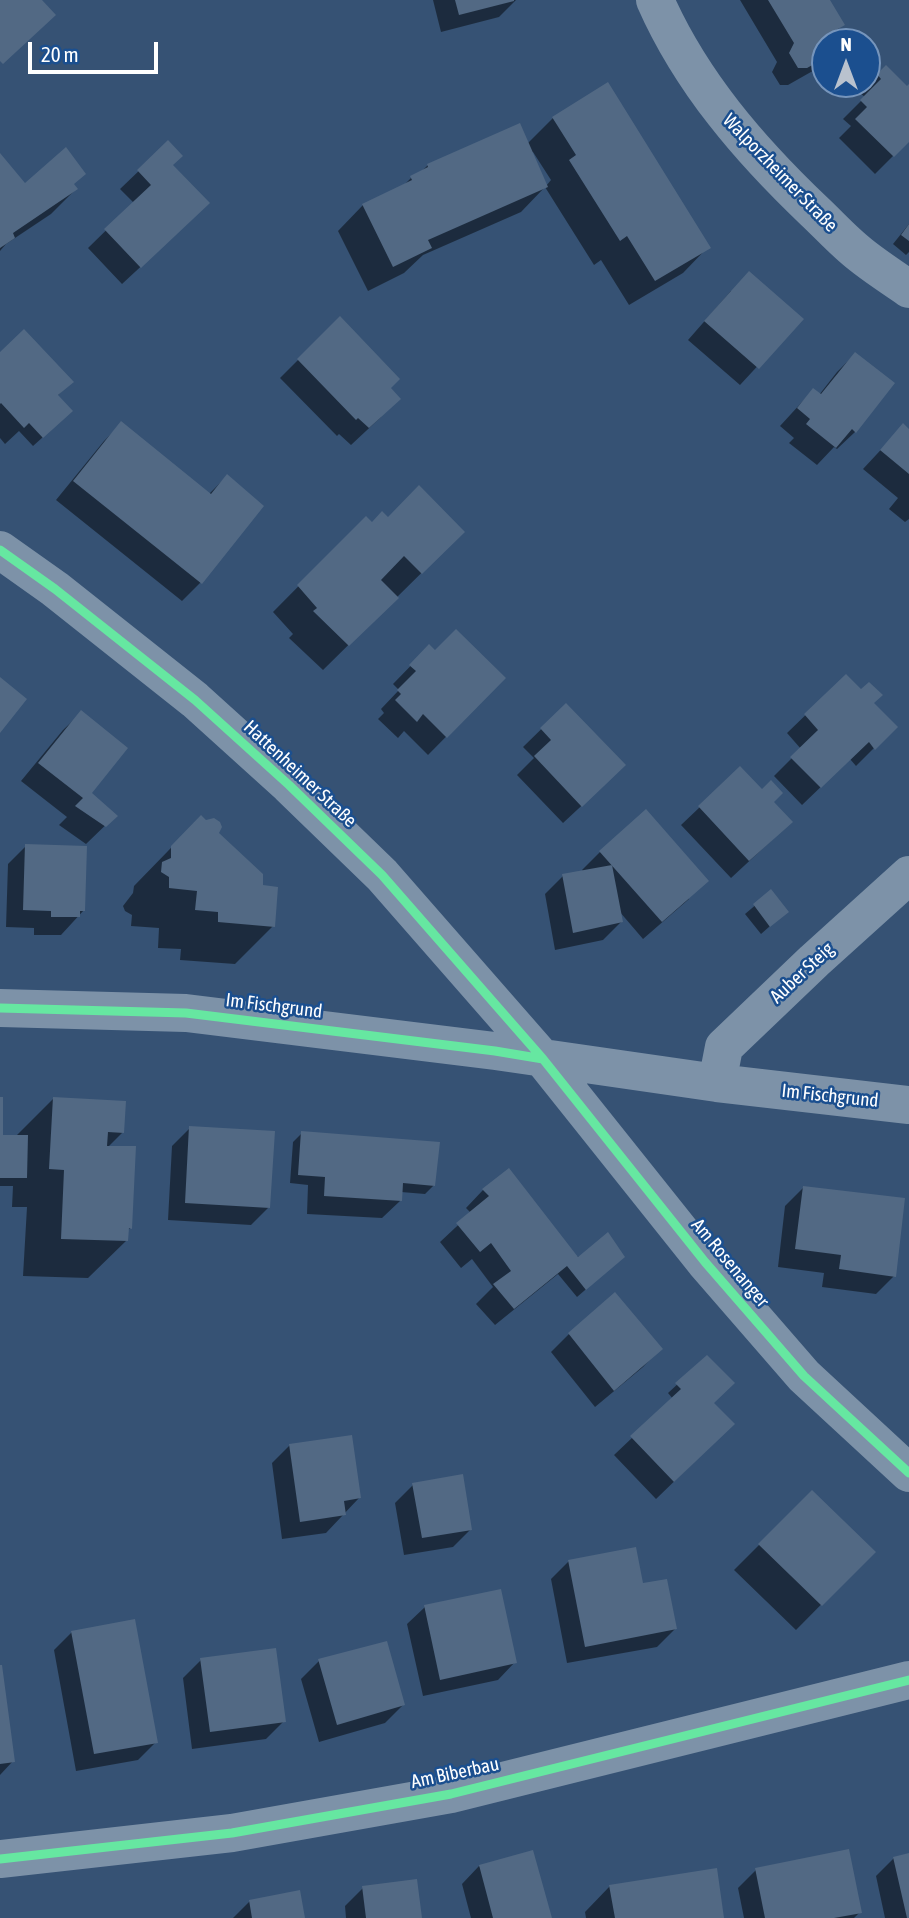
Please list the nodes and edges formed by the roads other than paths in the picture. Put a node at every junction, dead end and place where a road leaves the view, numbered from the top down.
1 (654, 0) edge
2 (909, 289) edge
3 (0, 550) edge
4 (909, 875) edge
5 (0, 1008) edge
6 (543, 1059) junction
7 (717, 1083) junction
8 (909, 1105) edge
9 (909, 1473) edge
10 (909, 1680) edge
11 (0, 1859) edge

1 - 2 street, Walporzheimer Straße
3 - 6 street, Hattenheimer Straße
4 - 7 street, Auber Steig
5 - 6 street, Im Fischgrund
6 - 7 street, Im Fischgrund
6 - 9 street, Am Rosenanger
7 - 8 street, Im Fischgrund
10 - 11 street, Am Biberbau

